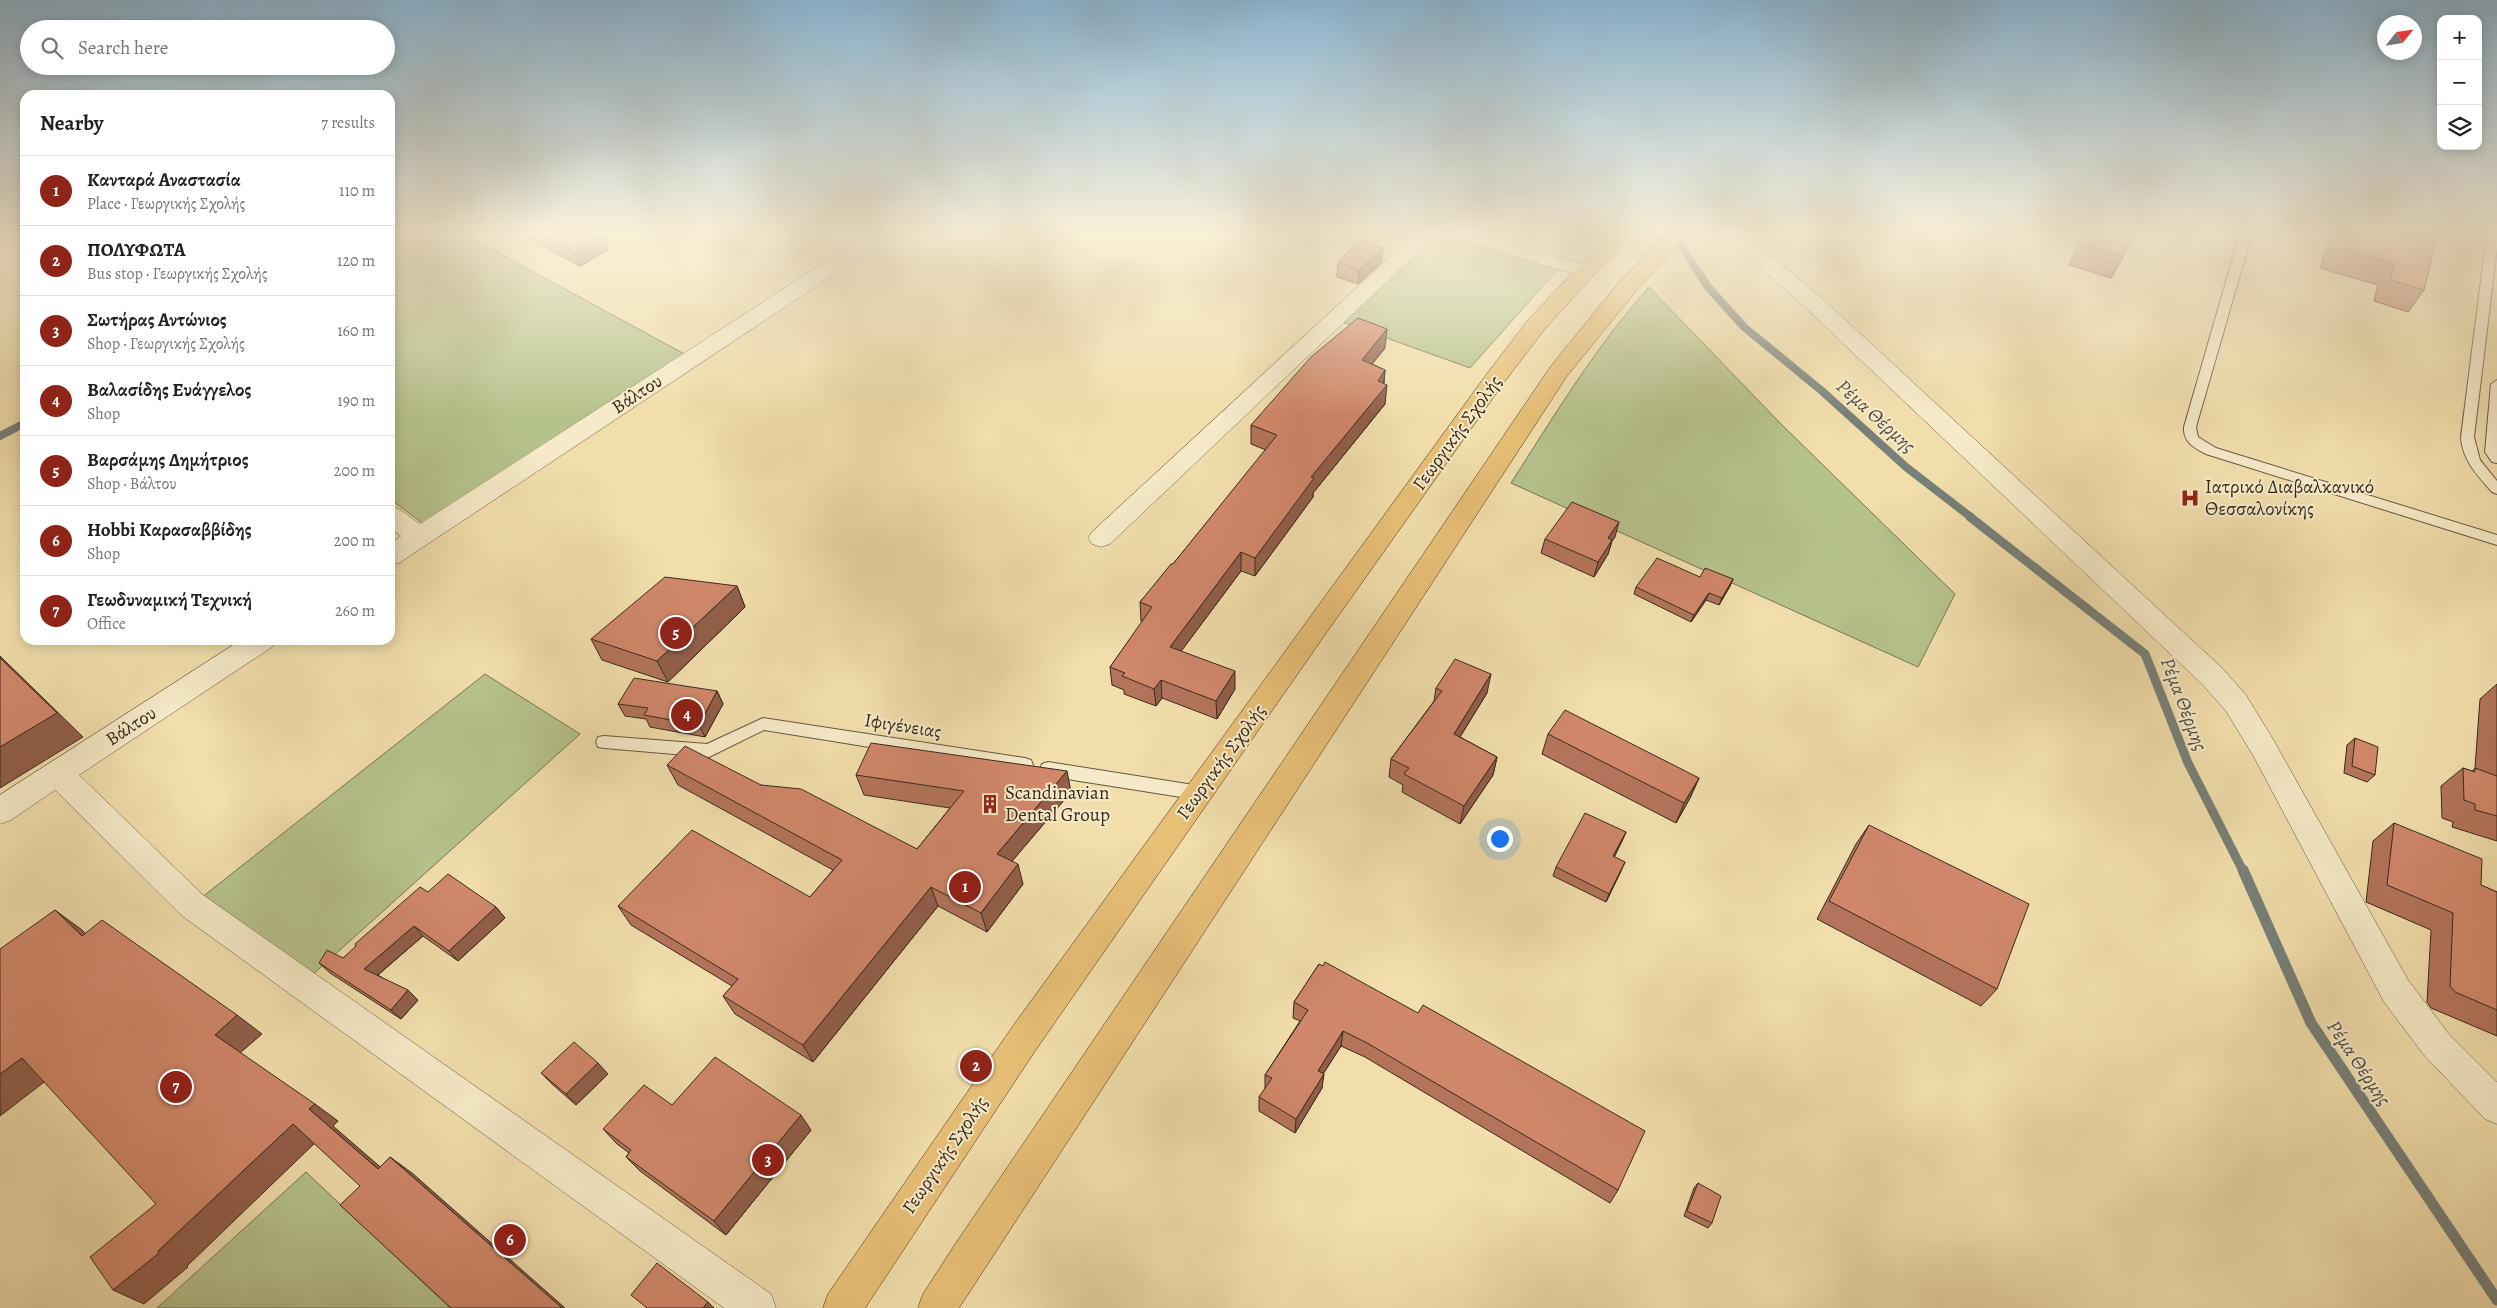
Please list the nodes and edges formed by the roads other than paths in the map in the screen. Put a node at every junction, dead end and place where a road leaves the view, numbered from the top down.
1 (791, 294) edge
2 (1364, 294) edge
3 (1564, 294) edge
4 (1621, 294) edge
5 (1803, 294) edge
6 (2229, 294) edge
7 (2485, 294) edge
8 (2497, 384) edge
9 (2497, 459) edge
10 (2497, 489) edge
11 (395, 519) edge
12 (420, 537) junction
13 (1101, 538) dead end
14 (2497, 540) edge
15 (395, 553) edge
16 (254, 645) edge
17 (604, 742) dead end
18 (58, 774) junction
19 (1200, 793) junction
20 (0, 811) edge
21 (2497, 1106) edge
22 (757, 1308) edge
23 (842, 1308) edge
24 (937, 1308) edge

1 - 12 street, Βάλτου
2 - 13 street
3 - 19 main road, Γεωργικής Σχολής
4 - 24 main road
5 - 21 street
6 - 14 lane
7 - 10 lane
8 - 9 lane
11 - 12 street
12 - 15 street, Βάλτου
16 - 18 street, Βάλτου
17 - 19 lane, Ιφιγένειας
18 - 20 street, Βάλτου
18 - 22 street
19 - 23 main road, Γεωργικής Σχολής

